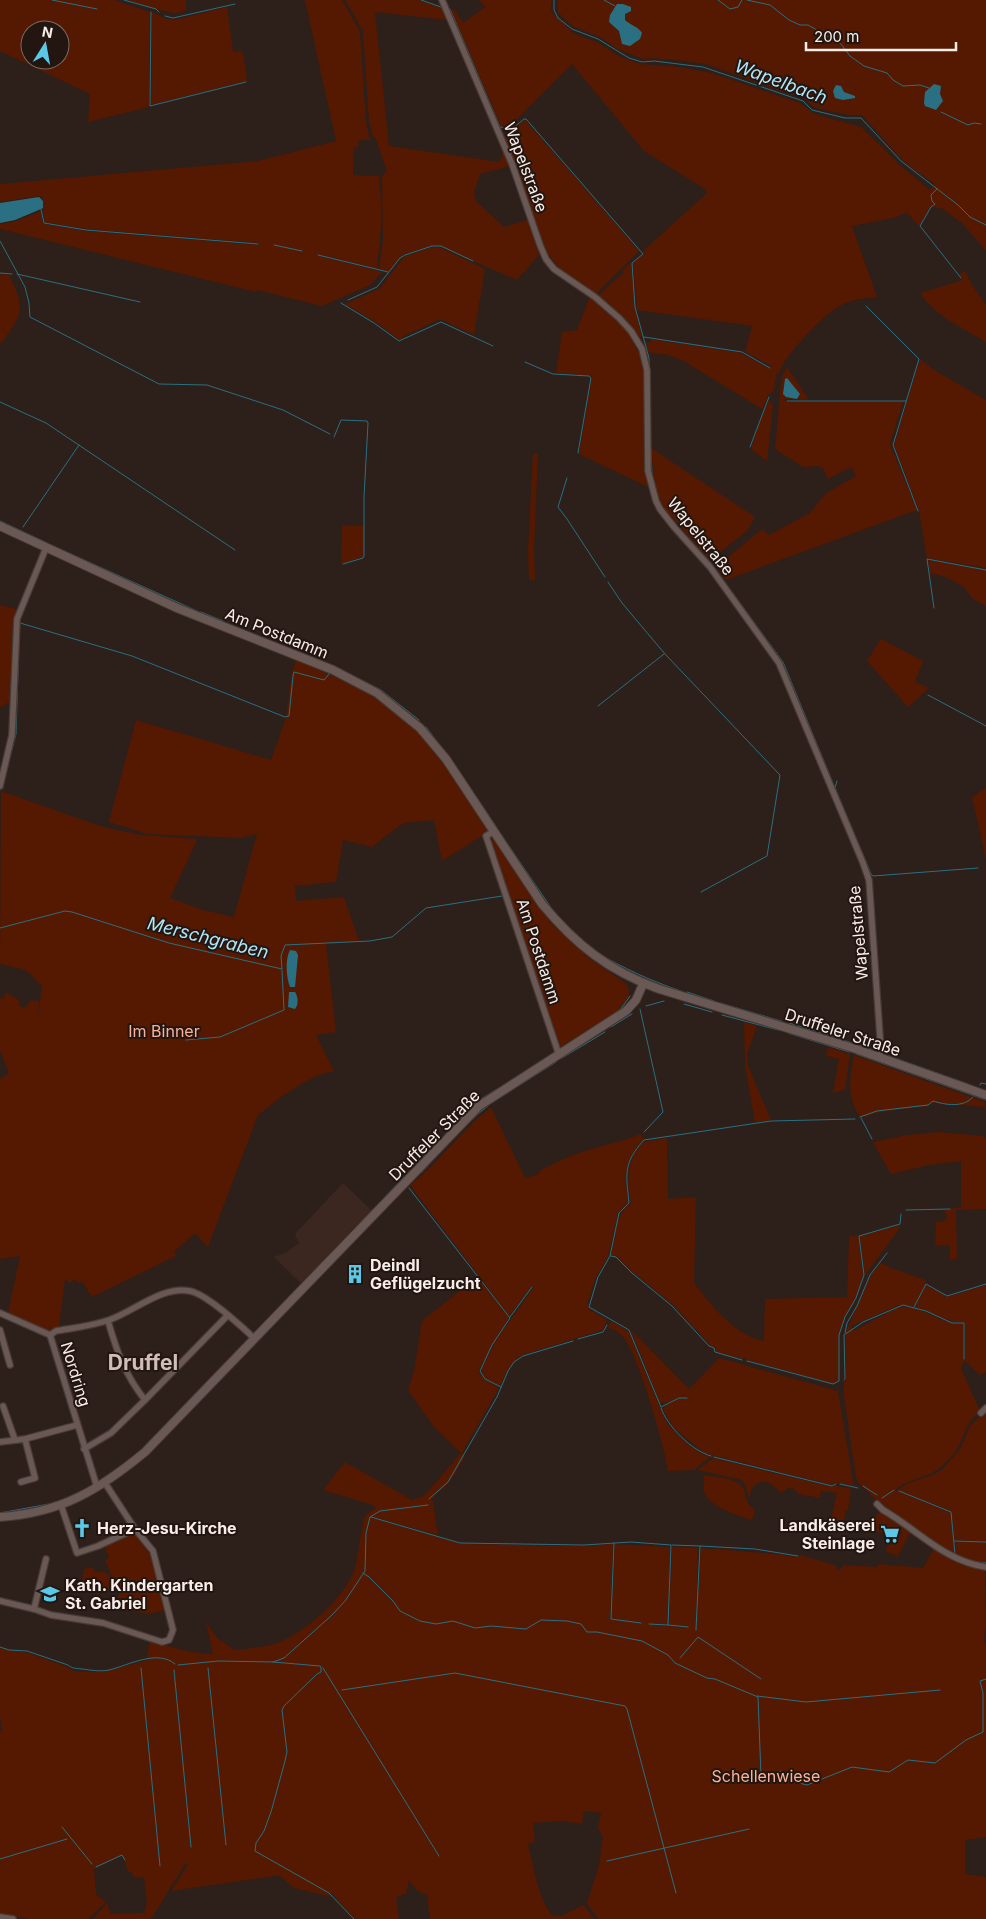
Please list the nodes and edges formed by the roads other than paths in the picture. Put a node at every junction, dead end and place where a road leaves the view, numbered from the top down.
1 (442, 0) edge
2 (0, 526) edge
3 (46, 548) junction
4 (0, 786) edge
5 (493, 832) junction
6 (643, 984) junction
7 (558, 1055) junction
8 (880, 1057) junction
9 (986, 1094) edge
10 (0, 1313) edge
11 (228, 1315) junction
12 (108, 1321) junction
13 (0, 1330) edge
14 (50, 1335) junction
15 (254, 1338) junction
16 (10, 1365) dead end
17 (146, 1400) junction
18 (3, 1406) dead end
19 (986, 1408) edge
20 (980, 1413) dead end
21 (77, 1425) junction
22 (25, 1439) junction
23 (14, 1440) junction
24 (0, 1442) edge
25 (84, 1449) junction
26 (21, 1482) dead end
27 (105, 1483) junction
28 (98, 1487) junction
29 (878, 1504) dead end
30 (61, 1505) junction
31 (0, 1517) edge
32 (135, 1529) junction
33 (46, 1559) dead end
34 (986, 1567) edge
35 (0, 1601) edge
36 (34, 1609) junction
37 (0, 1917) edge
38 (13, 1919) edge

1 - 8 street, Wapelstraße
2 - 3 street, Am Postdamm
3 - 4 street
3 - 5 street, Am Postdamm
5 - 6 street, Am Postdamm
5 - 7 street, Am Postdamm
6 - 7 street, Druffeler Straße
6 - 8 street, Druffeler Straße
7 - 15 street, Druffeler Straße
8 - 9 street, Druffeler Straße
10 - 14 street
11 - 12 street, Nordring
11 - 15 street, Nordring
11 - 17 street
12 - 14 street, Nordring
12 - 17 street
13 - 16 street
14 - 21 street, Nordring
15 - 27 street, Druffeler Straße
17 - 25 street
18 - 23 street
19 - 20 street
21 - 22 street
21 - 25 street, Nordring
22 - 23 street
22 - 26 street
23 - 24 street
25 - 28 street, Nordring
27 - 28 street, Druffeler Straße
27 - 32 street
28 - 30 street, Druffeler Straße
29 - 34 street
30 - 31 street, Druffeler Straße
30 - 32 street
32 - 36 street
33 - 36 street
35 - 36 street
37 - 38 street

